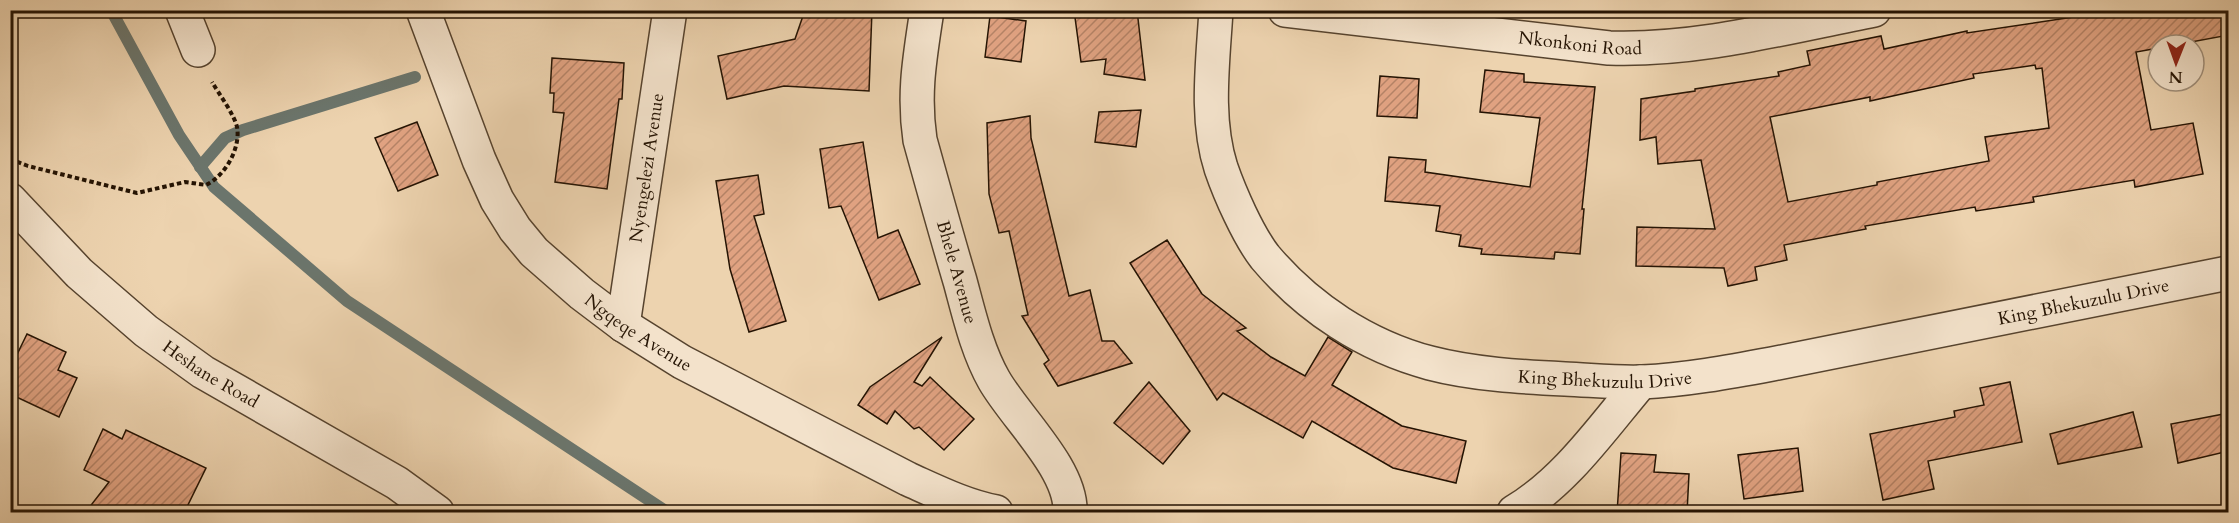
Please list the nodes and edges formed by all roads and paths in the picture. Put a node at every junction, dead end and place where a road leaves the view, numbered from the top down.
1 (182, 10) edge
2 (423, 10) edge
3 (670, 10) edge
4 (927, 10) edge
5 (1216, 10) edge
6 (1285, 10) edge
7 (1874, 10) edge
8 (1496, 22) edge
9 (198, 50) dead end
10 (211, 81) dead end
11 (10, 159) edge
12 (10, 200) edge
13 (2229, 273) edge
14 (623, 325) junction
15 (1641, 382) junction
16 (437, 513) edge
17 (996, 513) edge
18 (1070, 513) edge
19 (1514, 513) edge

1 - 9 street
2 - 14 street, Ngqeqe Avenue
3 - 14 street, Nyengelezi Avenue
4 - 18 street, Bhele Avenue
5 - 15 street, King Bhekuzulu Drive
6 - 8 street, Nkonkoni Road
7 - 8 street, Nkonkoni Road
10 - 11 path
12 - 16 street, Heshane Road
13 - 15 street, King Bhekuzulu Drive
14 - 17 street, Ngqeqe Avenue
15 - 19 street

